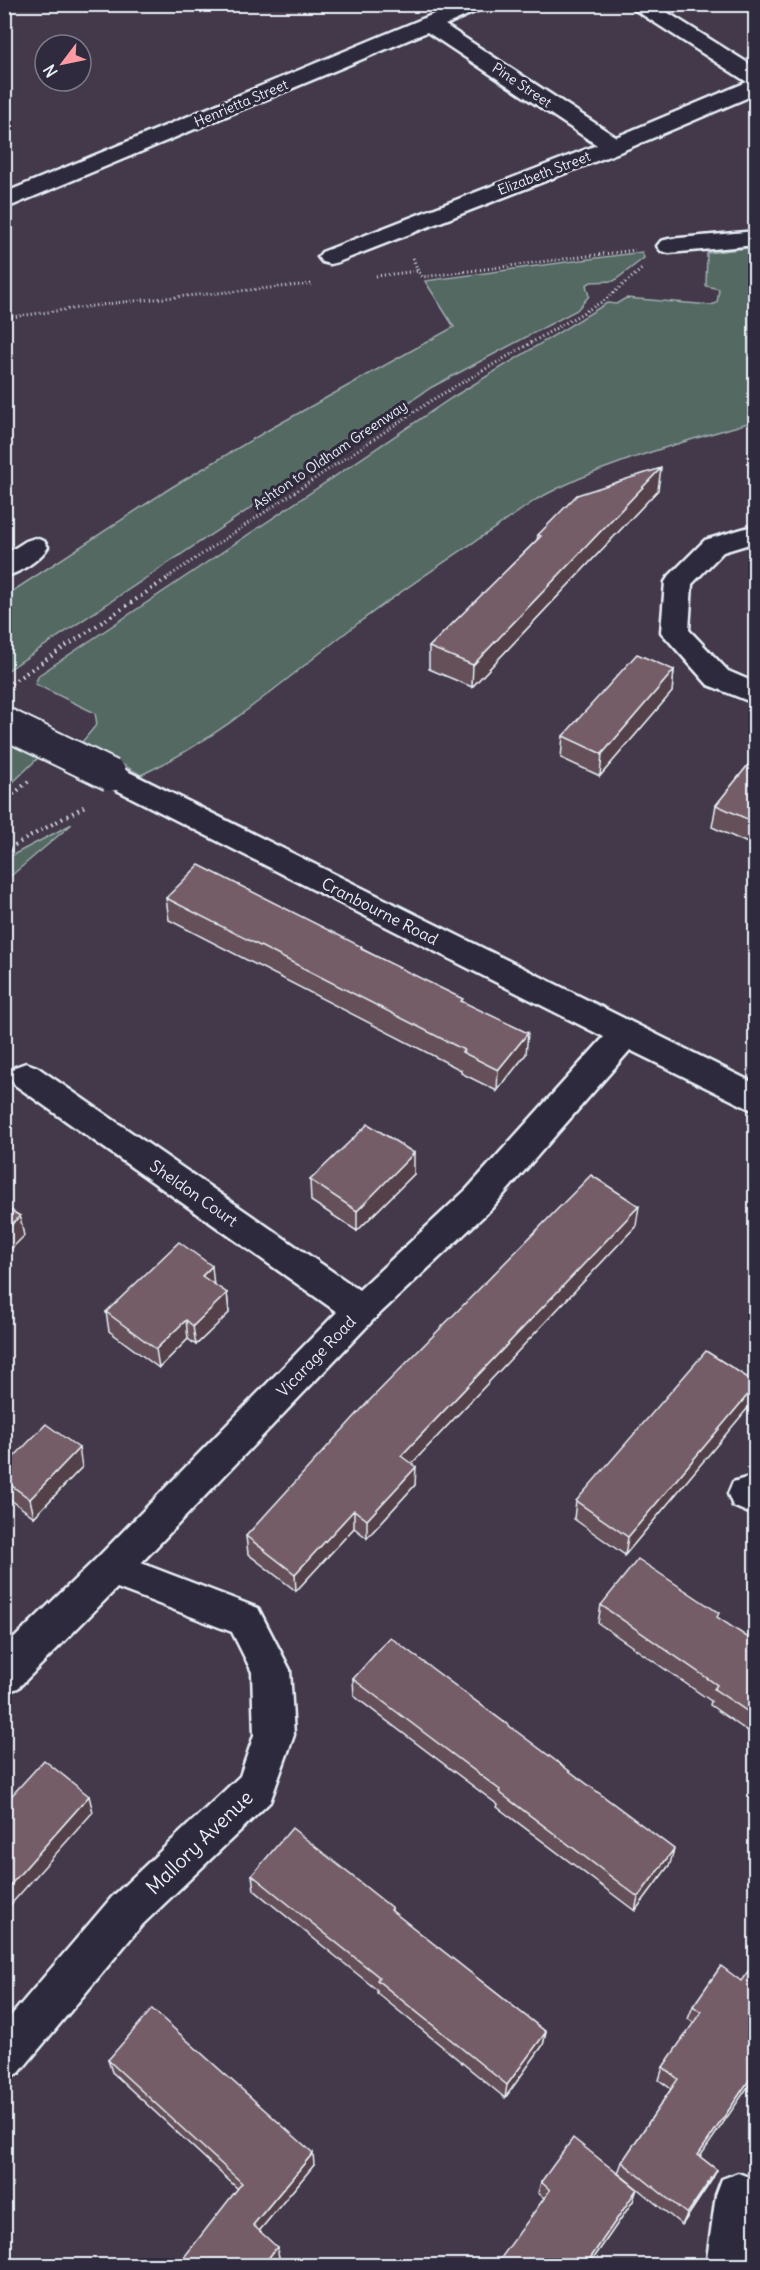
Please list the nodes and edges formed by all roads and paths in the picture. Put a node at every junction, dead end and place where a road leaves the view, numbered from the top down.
1 (477, 4) edge
2 (639, 4) edge
3 (429, 24) junction
4 (756, 78) edge
5 (756, 86) edge
6 (614, 146) junction
7 (4, 202) edge
8 (756, 238) edge
9 (669, 246) joint
10 (330, 257) dead end
11 (756, 533) edge
12 (35, 547) dead end
13 (4, 568) edge
14 (4, 688) edge
15 (756, 694) edge
16 (4, 723) edge
17 (119, 778) junction
18 (4, 851) edge
19 (625, 1035) junction
20 (26, 1076) dead end
21 (756, 1099) edge
22 (361, 1310) junction
23 (111, 1569) junction
24 (4, 1675) edge
25 (4, 2058) edge
26 (738, 2195) dead end
27 (728, 2265) edge

1 - 3 street, Henrietta Street
2 - 4 street
3 - 6 street, Pine Street
3 - 7 street, Henrietta Street
5 - 6 street, Elizabeth Street
6 - 10 street, Elizabeth Street
8 - 9 street
9 - 14 path, Ashton to Oldham Greenway
11 - 15 street
12 - 13 street
16 - 17 street, Cranbourne Road, bridge
17 - 18 path
17 - 19 street, Cranbourne Road
19 - 21 street, Cranbourne Road
19 - 22 street, Vicarage Road
20 - 22 street, Sheldon Court
22 - 23 street, Vicarage Road
23 - 24 street, Vicarage Road
23 - 25 street, Mallory Avenue
26 - 27 street

